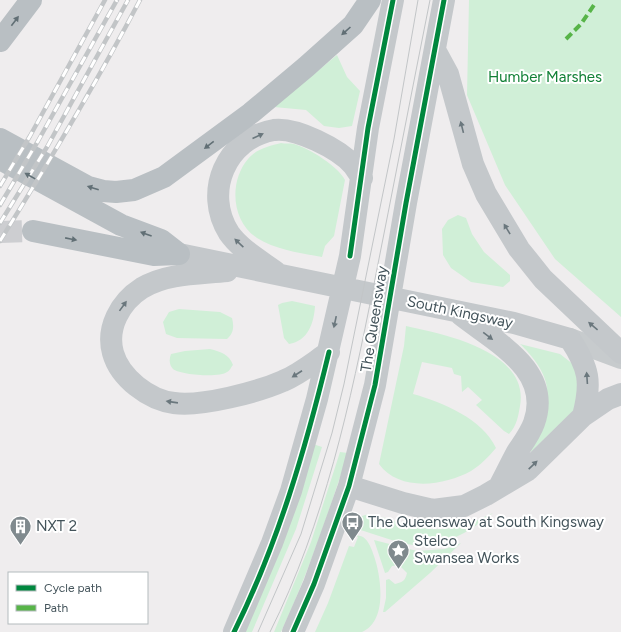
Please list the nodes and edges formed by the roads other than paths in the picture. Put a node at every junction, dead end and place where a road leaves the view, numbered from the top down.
1 (31, 0) edge
2 (370, 0) edge
3 (393, 0) edge
4 (444, 0) edge
5 (0, 42) edge
6 (435, 50) junction
7 (0, 139) edge
8 (0, 159) edge
9 (362, 178) junction
10 (33, 231) tunnel mouth
11 (178, 254) junction
12 (249, 269) junction
13 (290, 277) junction
14 (452, 310) junction
15 (570, 339) junction
16 (329, 352) junction
17 (621, 353) edge
18 (621, 358) edge
19 (621, 394) edge
20 (583, 416) junction
21 (500, 485) junction
22 (349, 486) junction
23 (234, 632) edge
24 (293, 632) edge

5 -> 1 highway
2 -> 7 highway
3 - 9 main road
4 - 6 main road, The Queensway
17 -> 6 main road
6 - 22 main road, The Queensway
11 -> 8 highway
13 -> 9 main road
9 -> 16 main road
10 -> 11 highway
11 - 12 main road, South Kingsway
12 - 13 main road, South Kingsway
16 -> 12 main road
13 - 14 main road, South Kingsway
14 - 15 main road, South Kingsway
14 -> 21 main road
15 - 18 street, South Kingsway
20 -> 15 main road
16 - 23 main road
19 - 20 main road
21 -> 20 main road
21 - 22 main road
22 - 24 main road, The Queensway

